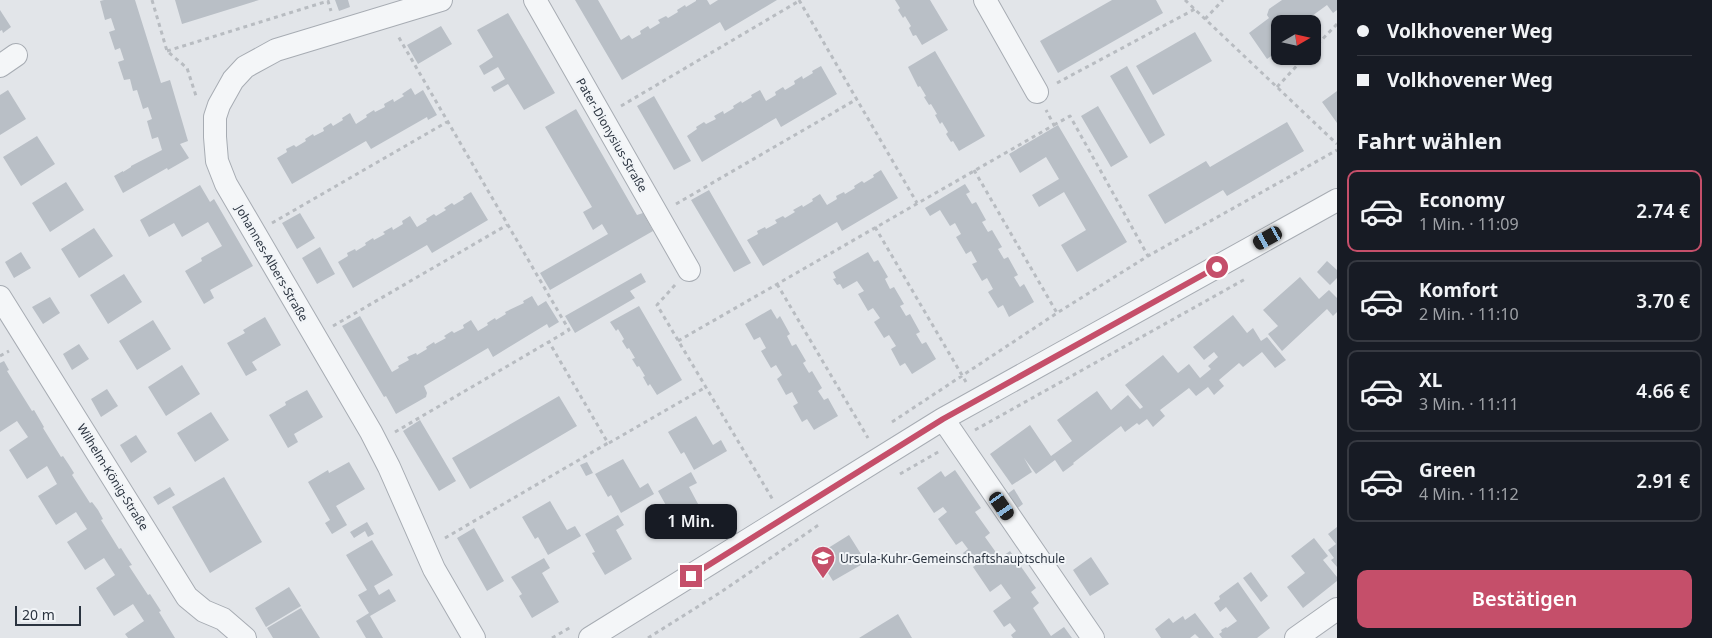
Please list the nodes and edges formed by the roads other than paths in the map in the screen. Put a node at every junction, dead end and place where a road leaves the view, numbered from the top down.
1 (441, 0) edge
2 (535, 0) edge
3 (985, 0) edge
4 (1037, 92) road end
5 (1337, 200) edge
6 (689, 270) road end
7 (0, 298) edge
8 (943, 419) junction
9 (1337, 610) edge
10 (583, 631) edge
11 (244, 638) edge
12 (474, 638) edge
13 (1093, 638) edge
14 (1296, 638) edge

1 - 12 street, Johannes-Albers-Straße
2 - 6 street, Pater-Dionysius-Straße
3 - 4 street
5 - 8 street
7 - 11 street, Wilhelm-König-Straße
8 - 10 street
8 - 13 street
9 - 14 street

